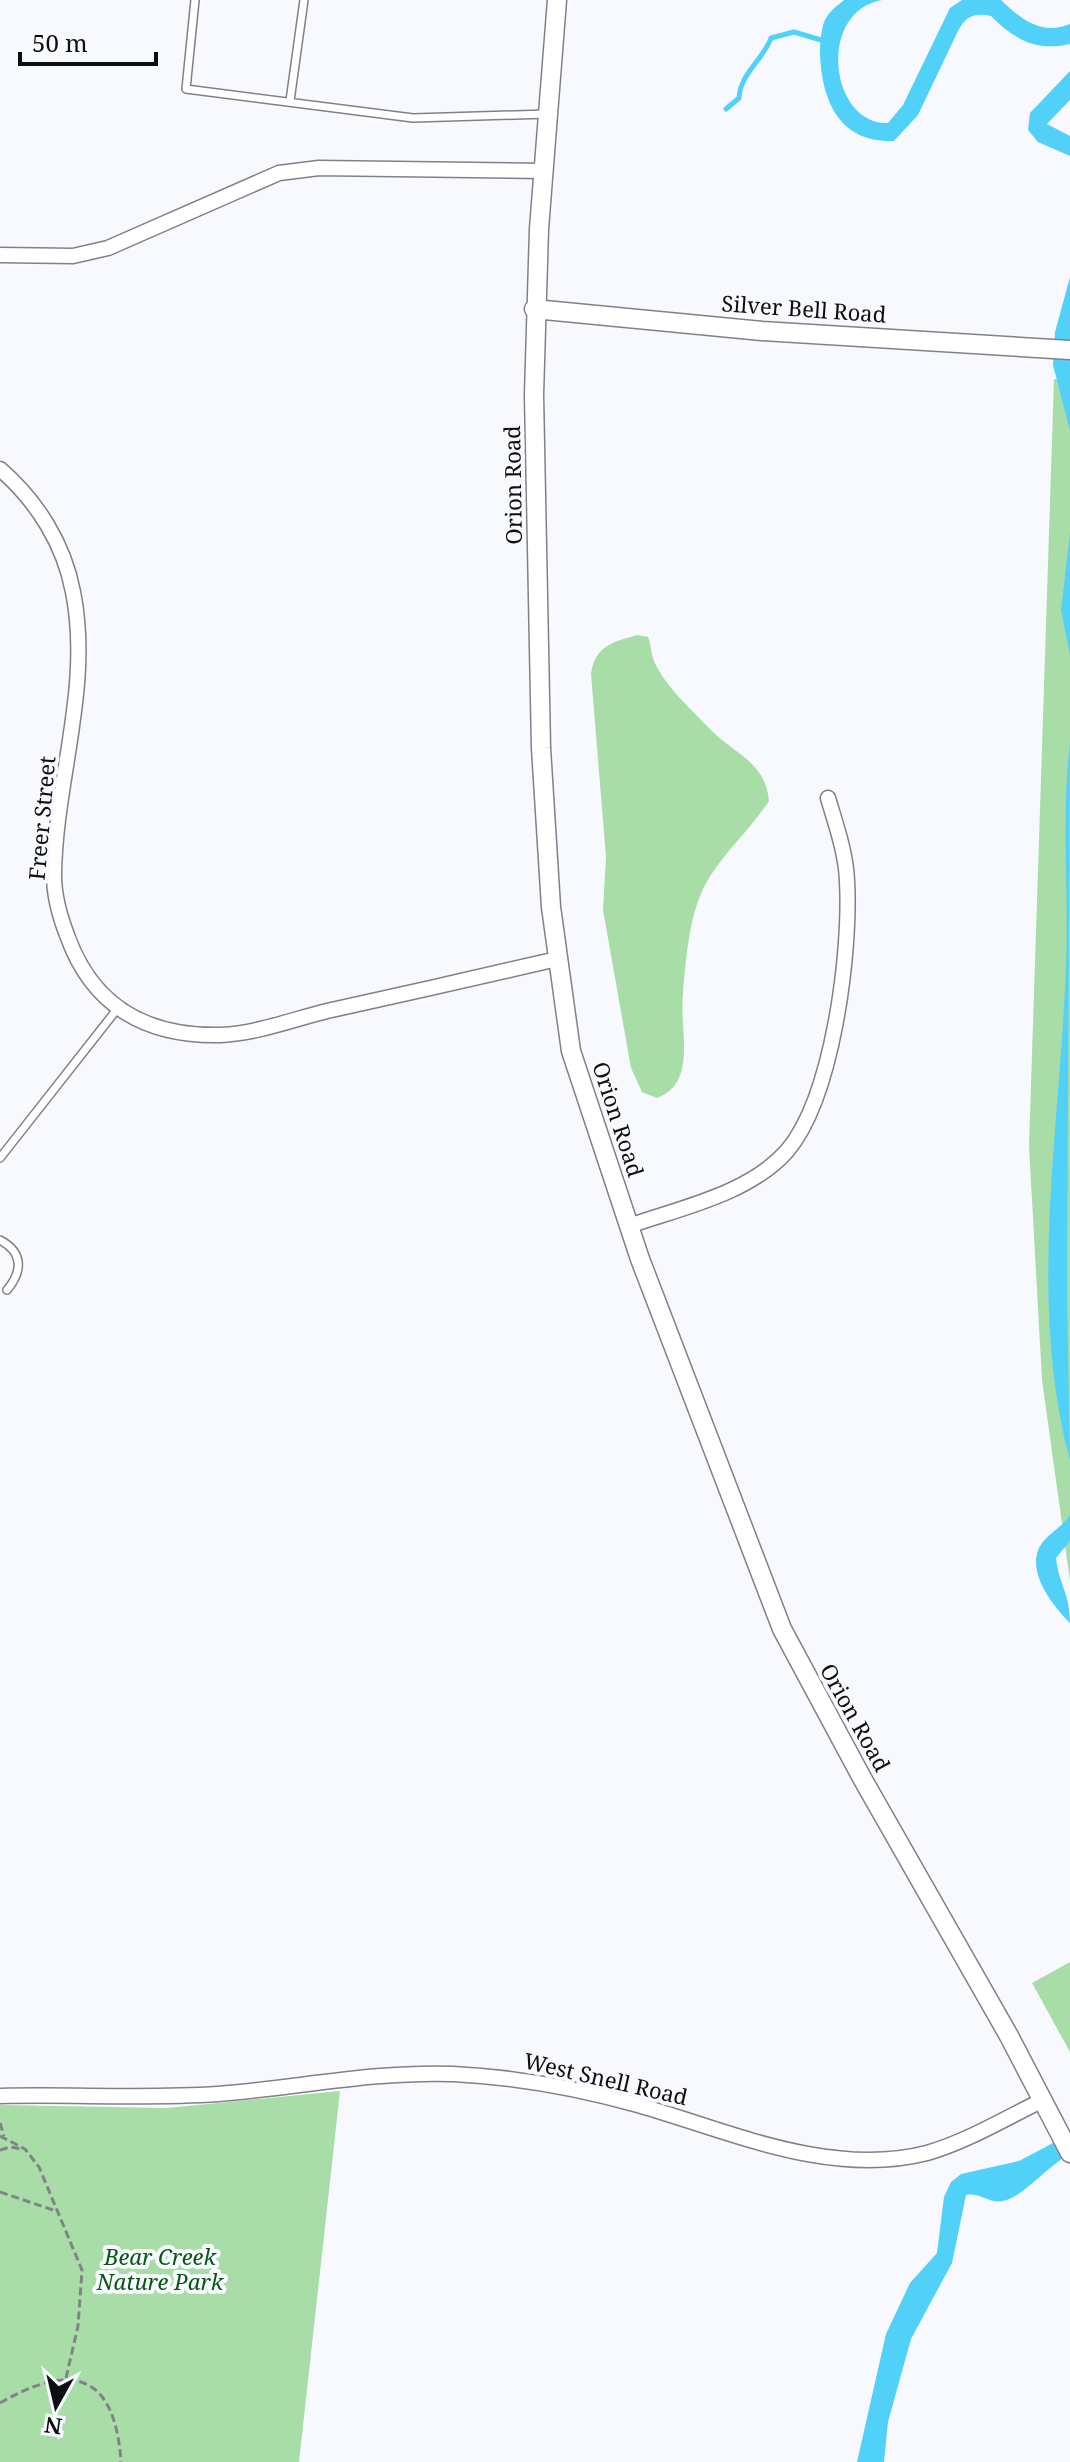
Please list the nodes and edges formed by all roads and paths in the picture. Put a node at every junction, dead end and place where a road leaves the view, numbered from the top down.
1 (195, 0) edge
2 (304, 0) edge
3 (557, 0) edge
4 (290, 101) junction
5 (550, 114) junction
6 (545, 171) junction
7 (0, 255) edge
8 (534, 309) junction
9 (1060, 349) edge
10 (0, 469) edge
11 (828, 798) dead end
12 (557, 959) junction
13 (118, 1008) junction
14 (0, 1158) edge
15 (629, 1226) junction
16 (0, 1240) edge
17 (7, 1290) dead end
18 (0, 2096) edge
19 (1043, 2100) junction
20 (0, 2123) edge
21 (2, 2136) edge
22 (25, 2149) junction
23 (0, 2150) edge
24 (1070, 2153) edge
25 (0, 2192) edge
26 (56, 2211) junction
27 (66, 2378) junction
28 (0, 2403) edge
29 (121, 2462) edge

1 - 4 lane
2 - 4 lane
3 - 5 street, Orion Road
4 - 5 lane
5 - 6 street, Orion Road
6 - 7 street
6 - 8 street, Orion Road
8 - 9 street, Silver Bell Road
8 - 12 street, Orion Road
10 - 13 street, Freer Street
11 - 15 street
12 - 13 street, Freer Street
12 - 15 street, Orion Road
13 - 14 lane
15 - 19 street, Orion Road
16 - 17 lane
18 - 19 street, West Snell Road
19 - 24 street, Orion Road
20 - 21 path
21 - 22 path
22 - 23 path
22 - 26 path
25 - 26 path
26 - 27 path
27 - 28 path
27 - 29 path

